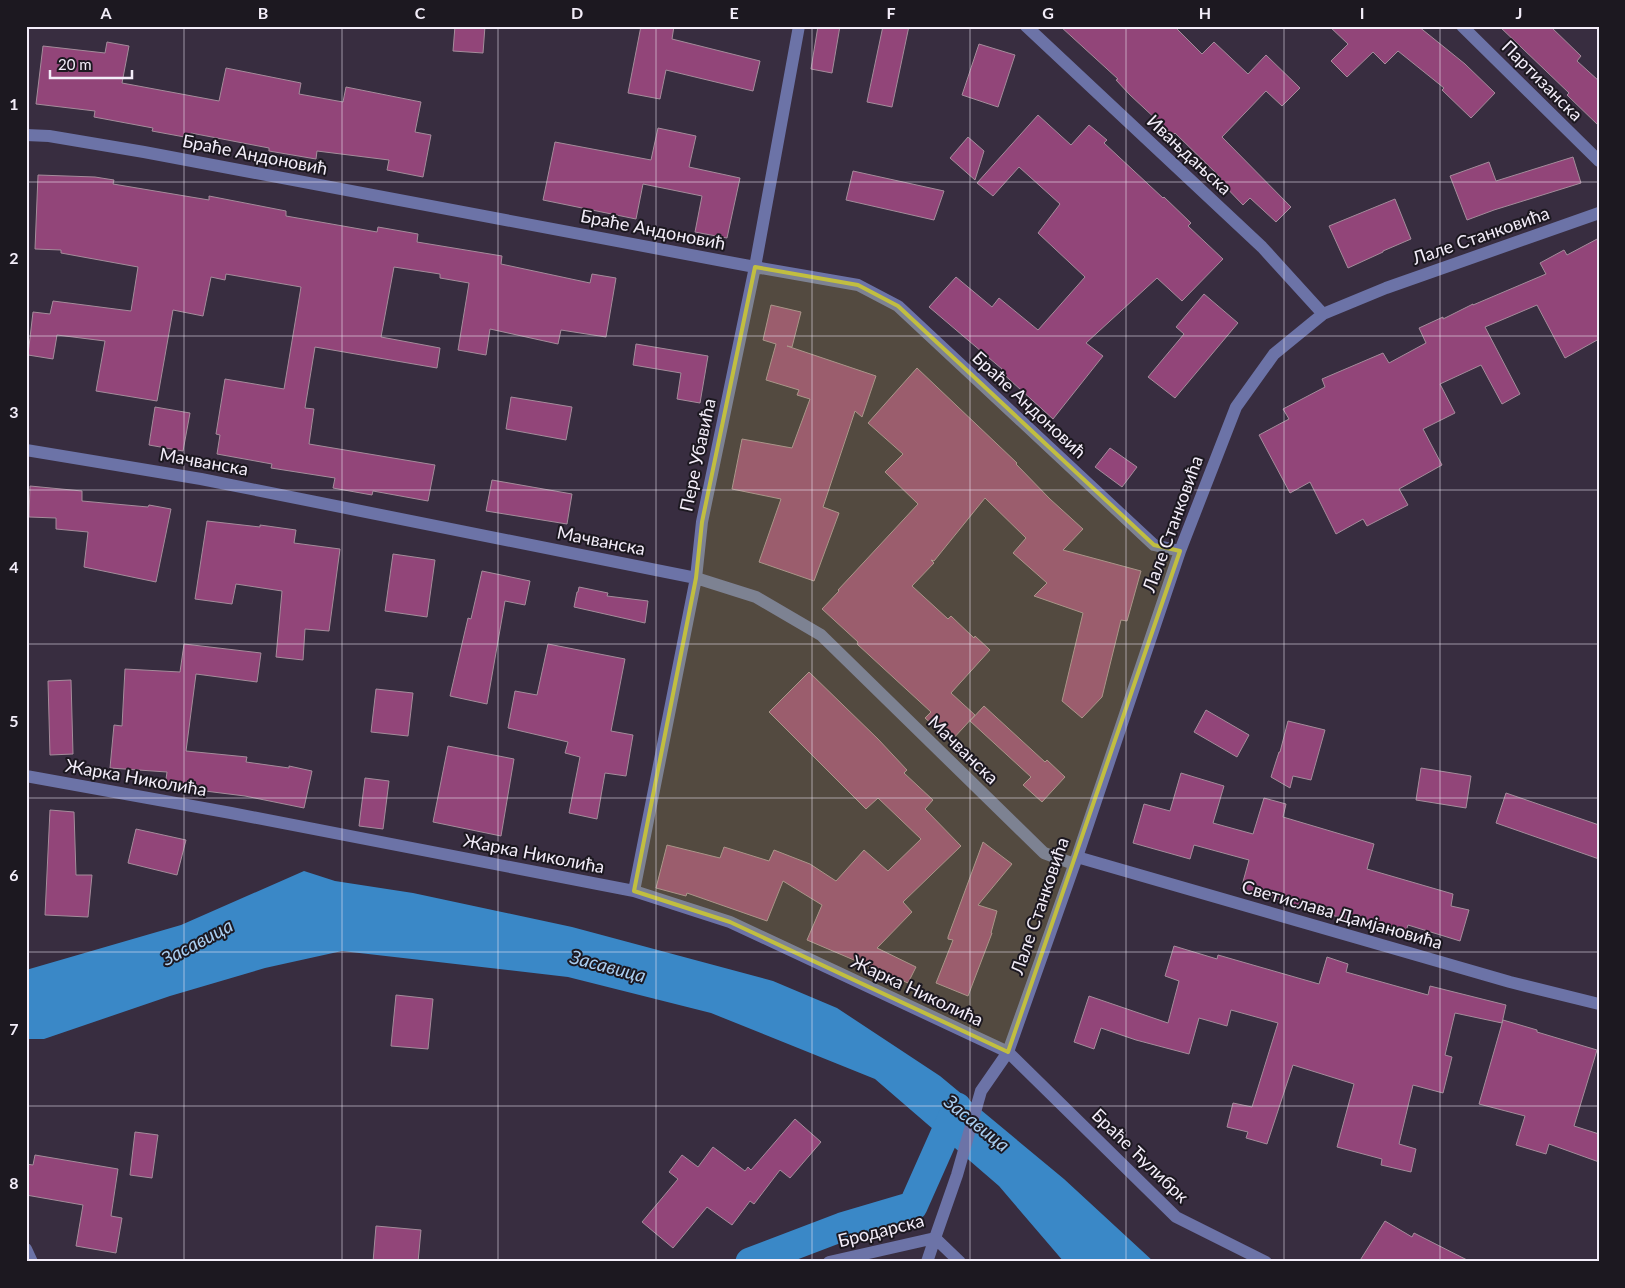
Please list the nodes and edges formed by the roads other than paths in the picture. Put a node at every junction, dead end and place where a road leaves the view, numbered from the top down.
1 (799, 26) edge
2 (1026, 26) edge
3 (1462, 26) edge
4 (26, 136) edge
5 (1599, 161) edge
6 (1599, 213) edge
7 (755, 267) junction
8 (1323, 314) junction
9 (26, 450) edge
10 (1180, 551) junction
11 (696, 578) junction
12 (26, 776) edge
13 (1075, 860) junction
14 (634, 891) junction
15 (1599, 1004) edge
16 (1008, 1052) junction
17 (981, 1090) joint
18 (935, 1238) junction
19 (26, 1249) edge
20 (32, 1262) edge
21 (830, 1262) edge
22 (927, 1262) edge
23 (960, 1262) edge
24 (1266, 1262) edge

1 - 7 street, Пере Убавића
2 - 8 street, Ивањдањска
3 - 5 street, Партизанска
4 - 7 street, Браће Андоновић
6 - 8 street, Лале Станковића
7 - 10 street, Браће Андоновић
7 - 11 street, Пере Убавића
8 - 10 street, Лале Станковића
9 - 11 street, Мачванска
10 - 13 street, Лале Станковића
11 - 13 street, Мачванска
11 - 14 street, Пере Убавића
12 - 14 street, Жарка Николића
13 - 15 street, Светислава Дамјановића
13 - 16 street, Лале Станковића
14 - 16 street, Жарка Николића
16 - 17 street, Лале Станковића
16 - 24 street, Браће Ћулибрк
17 - 18 street, Бродарска
18 - 21 street, Бродарска
18 - 22 street
18 - 23 street
19 - 20 street

